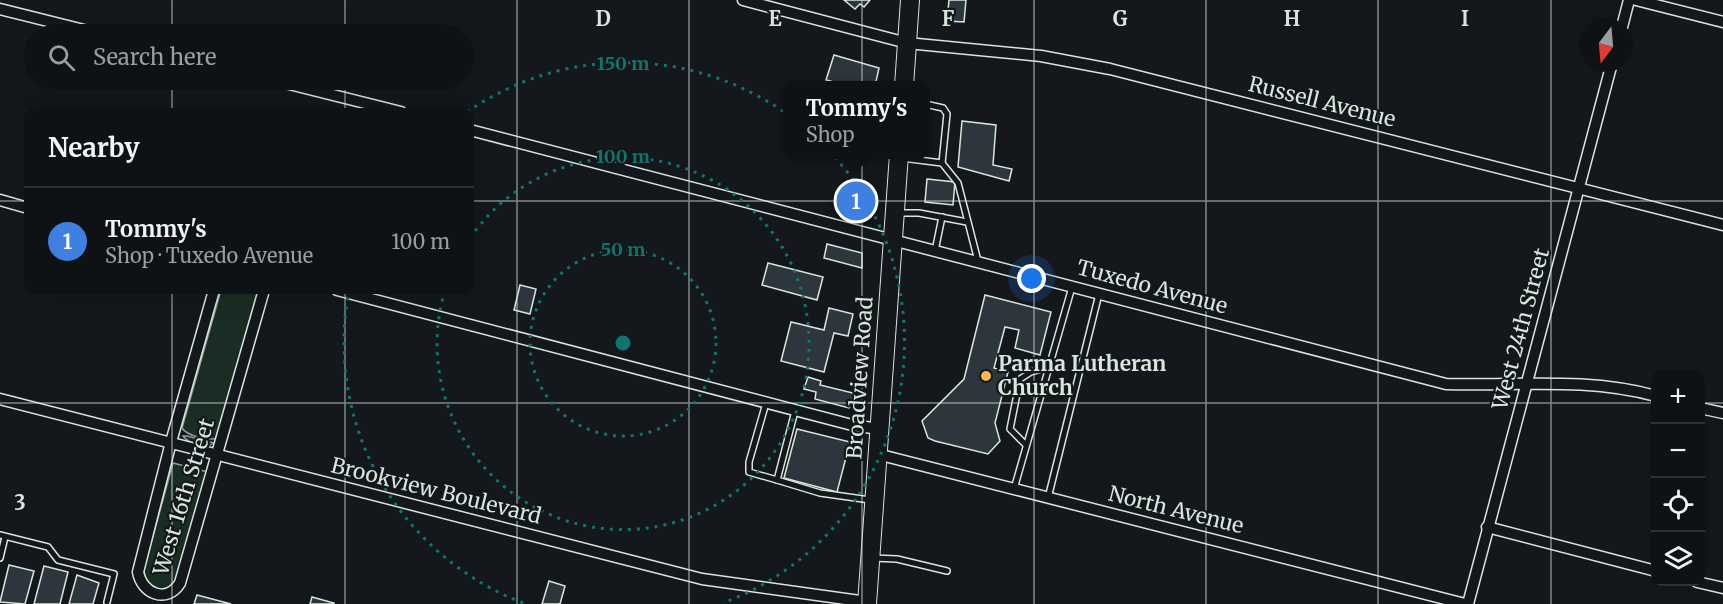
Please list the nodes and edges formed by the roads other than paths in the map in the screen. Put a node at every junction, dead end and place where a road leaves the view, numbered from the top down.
1 (744, 0) edge
2 (910, 0) edge
3 (1629, 0) edge
4 (1636, 0) edge
5 (0, 9) edge
6 (1624, 18) edge
7 (1723, 22) edge
8 (60, 24) edge
9 (907, 43) junction
10 (1610, 72) edge
11 (904, 81) edge
12 (313, 90) edge
13 (930, 105) edge
14 (384, 108) edge
15 (474, 131) edge
16 (898, 159) edge
17 (917, 159) edge
18 (942, 163) junction
19 (1579, 188) junction
20 (0, 200) edge
21 (24, 207) edge
22 (894, 214) junction
23 (942, 217) junction
24 (968, 222) junction
25 (1723, 225) edge
26 (892, 240) junction
27 (935, 251) junction
28 (978, 262) junction
29 (1072, 287) junction
30 (213, 294) edge
31 (263, 294) edge
32 (352, 294) edge
33 (1099, 294) junction
34 (1048, 367) junction
35 (1528, 382) junction
36 (1651, 395) edge
37 (0, 399) edge
38 (766, 402) junction
39 (796, 409) junction
40 (1705, 409) edge
41 (1723, 414) edge
42 (879, 429) junction
43 (171, 442) junction
44 (1026, 445) junction
45 (877, 454) junction
46 (218, 456) junction
47 (777, 480) junction
48 (1014, 489) junction
49 (1048, 498) junction
50 (874, 501) junction
51 (1487, 527) junction
52 (3, 536) edge
53 (0, 558) edge
54 (870, 558) junction
55 (1651, 570) edge
56 (947, 572) dead end
57 (1705, 584) edge
58 (1723, 588) edge
59 (107, 602) dead end
60 (867, 603) edge
61 (1466, 604) edge

1 - 9 street, Russell Avenue
2 - 9 main road
3 - 6 street
4 - 7 street
5 - 8 street
9 - 11 main road
9 - 19 street, Russell Avenue
10 - 19 street, West 24th Street
12 - 14 street
13 - 18 lane
15 - 26 street, Tuxedo Avenue
16 - 22 main road, Broadview Road
17 - 18 lane
18 - 24 lane
19 - 25 street, Russell Avenue
19 - 35 street, West 24th Street
20 - 21 street
22 - 23 lane
22 - 26 main road, Broadview Road
23 - 24 lane
23 - 27 lane
24 - 28 lane
26 - 27 street, Tuxedo Avenue
26 - 42 main road, Broadview Road
27 - 28 street, Tuxedo Avenue
28 - 29 street, Tuxedo Avenue
29 - 33 street, Tuxedo Avenue
29 - 34 lane
30 - 43 street, West 16th Street
31 - 46 street, West 16th Street
32 - 38 street
33 - 35 street, Tuxedo Avenue
33 - 49 lane
34 - 44 lane
34 - 44 lane
35 - 36 street, Tuxedo Avenue
35 - 51 street, West 24th Street
37 - 43 street, Brookview Boulevard
38 - 39 street
38 - 47 lane
39 - 42 street
39 - 47 lane
40 - 41 street
42 - 45 main road, Broadview Road
43 - 46 street, Brookview Boulevard
43 - 46 street, West 16th Street
44 - 48 lane
45 - 48 street, North Avenue
45 - 50 main road, Broadview Road
46 - 60 street, Brookview Boulevard
47 - 50 lane
48 - 49 street, North Avenue
49 - 61 street, North Avenue
50 - 54 main road, Broadview Road
51 - 55 street
51 - 61 street, West 24th Street
52 - 53 lane
52 - 59 lane
54 - 56 lane
54 - 60 main road, Broadview Road
57 - 58 street

